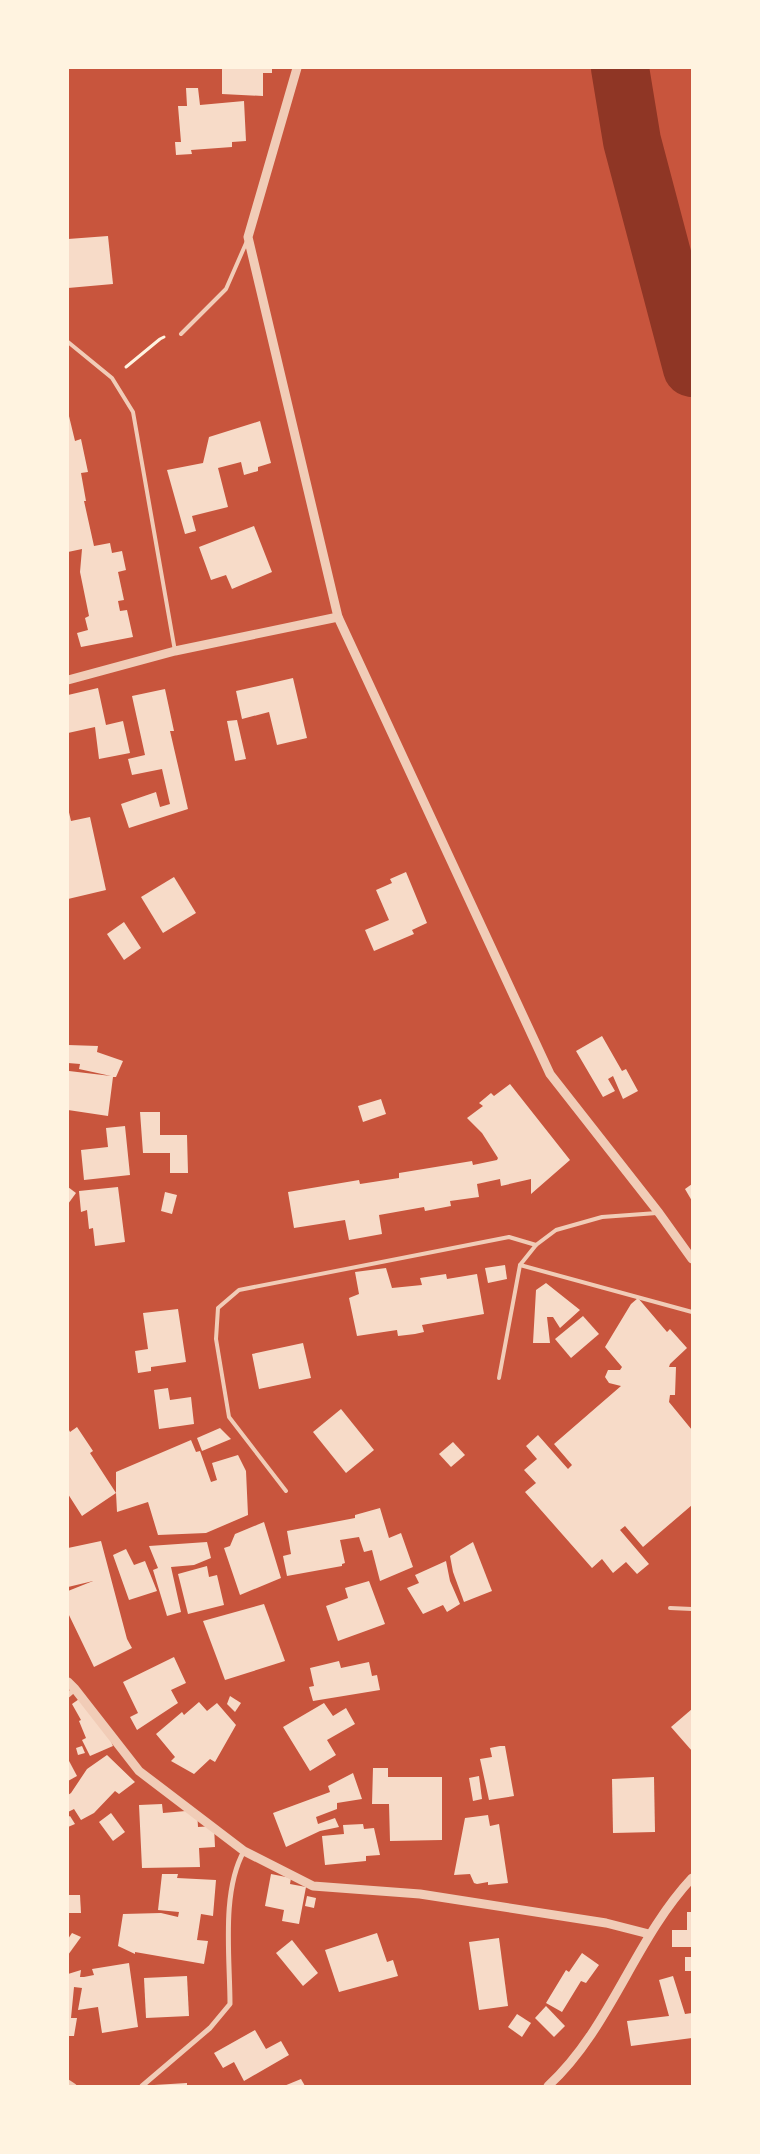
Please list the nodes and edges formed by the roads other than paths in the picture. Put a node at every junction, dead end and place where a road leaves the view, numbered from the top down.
1 (297, 68) edge
2 (248, 237) junction
3 (181, 334) dead end
4 (68, 342) edge
5 (338, 617) junction
6 (175, 651) junction
7 (68, 680) edge
8 (659, 1213) junction
9 (536, 1245) junction
10 (692, 1258) edge
11 (520, 1265) junction
12 (692, 1312) edge
13 (499, 1378) dead end
14 (286, 1491) dead end
15 (670, 1608) dead end
16 (692, 1609) edge
17 (68, 1682) edge
18 (75, 1689) junction
19 (68, 1695) edge
20 (244, 1851) junction
21 (692, 1878) edge
22 (649, 1934) junction
23 (68, 2082) edge
24 (74, 2086) edge
25 (142, 2086) edge
26 (548, 2086) edge

1 - 2 street
2 - 3 lane
2 - 5 street
4 - 6 lane
5 - 6 street
5 - 8 street
6 - 7 street
8 - 9 lane
8 - 10 street
9 - 11 lane
9 - 14 lane
11 - 12 lane
11 - 13 lane
15 - 16 lane
17 - 18 street
18 - 19 street
18 - 20 street
20 - 22 street
20 - 25 street
21 - 22 street
22 - 26 street
23 - 24 street

